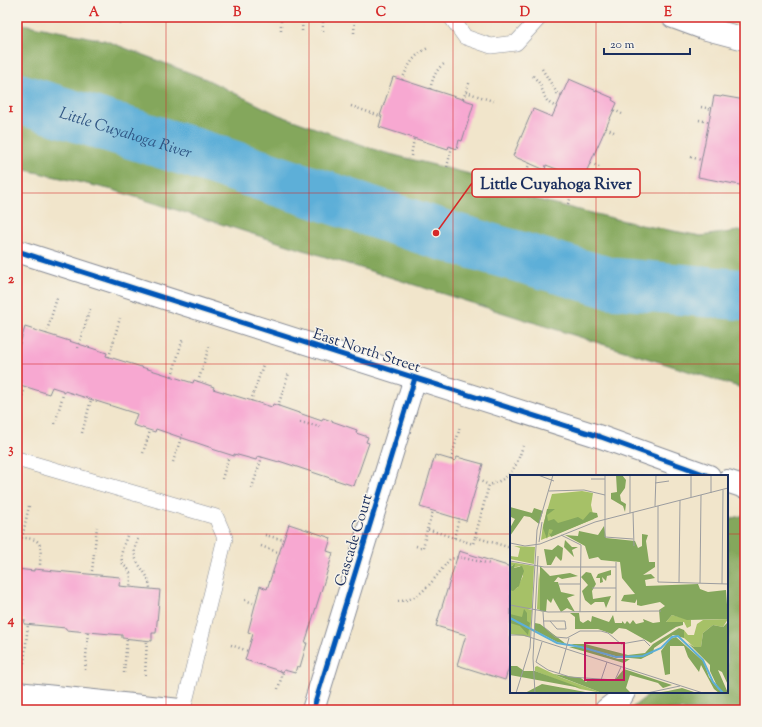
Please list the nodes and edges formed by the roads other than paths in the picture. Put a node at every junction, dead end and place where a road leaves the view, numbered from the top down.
1 (451, 17) edge
2 (540, 17) edge
3 (672, 17) edge
4 (745, 39) edge
5 (17, 251) edge
6 (415, 378) junction
7 (17, 459) edge
8 (705, 475) edge
9 (728, 481) edge
10 (745, 487) edge
11 (17, 693) edge
12 (624, 693) edge
13 (180, 710) edge
14 (184, 710) edge
15 (313, 710) edge
16 (606, 710) edge

1 - 2 lane
3 - 4 street
5 - 6 street, East North Street
6 - 8 street, East North Street
6 - 15 street, Cascade Court
7 - 14 lane
9 - 10 street
11 - 13 street
12 - 16 street

